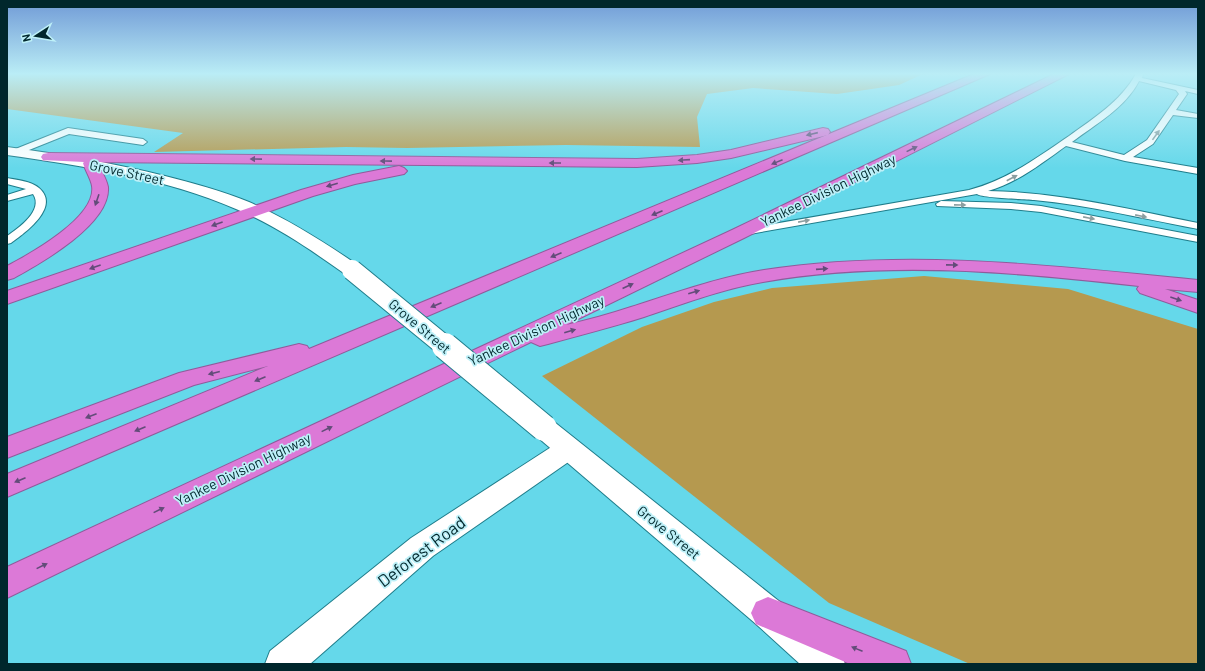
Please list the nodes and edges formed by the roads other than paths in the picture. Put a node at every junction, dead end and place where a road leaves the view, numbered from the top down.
1 (911, 105) edge
2 (1000, 105) edge
3 (1116, 105) edge
4 (1176, 105) edge
5 (1172, 112) junction
6 (1198, 116) edge
7 (877, 120) junction
8 (143, 142) dead end
9 (1066, 143) junction
10 (11, 152) edge
11 (48, 157) junction
12 (1125, 158) junction
13 (453, 162) junction
14 (90, 163) junction
15 (1198, 170) edge
16 (7, 181) edge
17 (35, 190) junction
18 (950, 196) junction
19 (7, 198) edge
20 (907, 204) junction
21 (254, 211) junction
22 (1198, 226) edge
23 (738, 234) junction
24 (1198, 239) edge
25 (7, 241) edge
26 (7, 274) edge
27 (1112, 277) junction
28 (1198, 286) edge
29 (7, 298) edge
30 (1198, 307) edge
31 (373, 331) junction
32 (479, 357) junction
33 (7, 448) edge
34 (568, 449) junction
35 (7, 486) edge
36 (7, 583) edge
37 (768, 613) junction
38 (283, 664) edge
39 (827, 664) edge
40 (893, 664) edge

1 - 7 highway
23 -> 2 highway, Yankee Division Highway
3 - 9 lane
4 - 5 lane
5 - 6 lane
12 -> 5 lane
7 -> 13 highway
7 -> 31 highway
8 - 10 lane
9 - 12 lane
18 -> 9 lane
10 - 11 main road, Grove Street
13 -> 11 highway
11 - 14 main road, Grove Street
12 - 15 lane
13 -> 21 highway
14 - 21 main road, Grove Street
14 -> 26 highway
16 - 17 lane
17 - 19 lane
17 - 25 lane
18 - 20 lane
18 -> 22 lane
23 -> 20 lane
20 -> 24 lane
21 -> 29 highway
21 - 34 main road, Grove Street, bridge
32 -> 23 highway, Yankee Division Highway
27 - 28 highway
27 -> 30 highway
32 -> 27 highway
31 -> 33 highway
31 -> 35 highway
36 -> 32 highway, Yankee Division Highway
34 - 37 main road, Grove Street
34 - 38 main road, Deforest Road
37 - 39 main road, Grove Street
40 -> 37 highway

